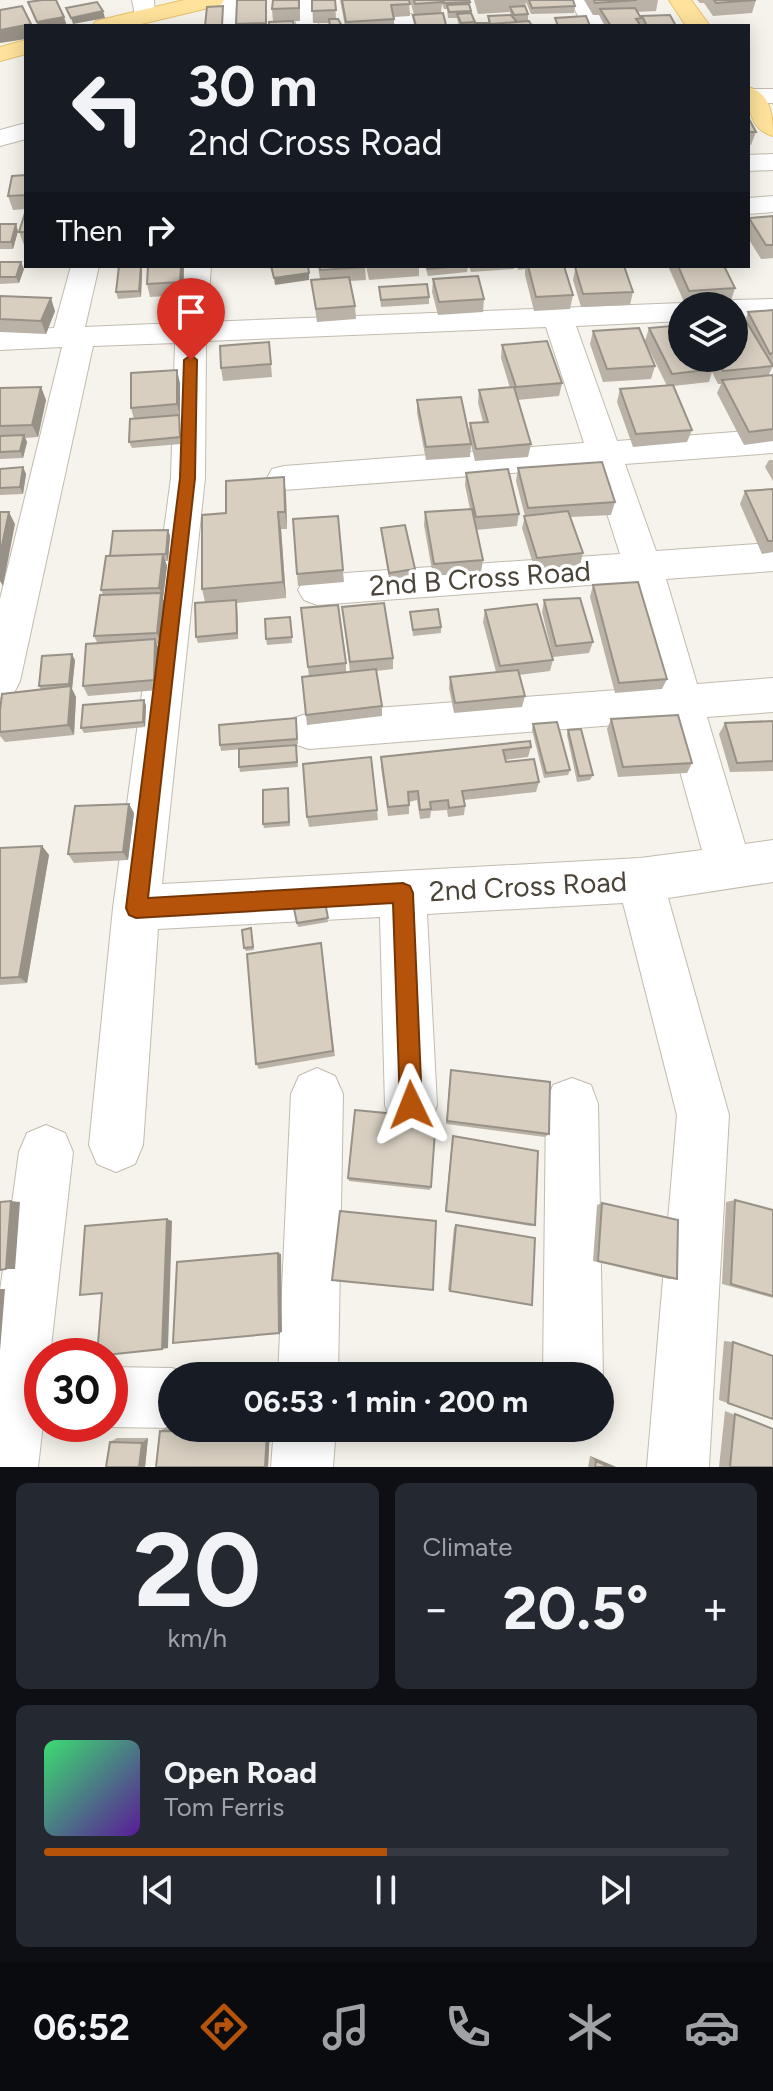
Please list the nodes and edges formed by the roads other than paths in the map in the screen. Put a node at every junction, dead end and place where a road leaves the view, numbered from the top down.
1 (213, 0) edge
2 (232, 0) edge
3 (308, 0) edge
4 (581, 0) edge
5 (680, 0) edge
6 (144, 8) edge
7 (108, 24) edge
8 (228, 24) edge
9 (307, 24) edge
10 (593, 24) edge
11 (697, 24) edge
12 (24, 48) edge
13 (0, 54) edge
14 (757, 96) edge
15 (773, 128) edge
16 (24, 132) edge
17 (0, 138) edge
18 (773, 162) edge
19 (750, 163) edge
20 (773, 204) edge
21 (750, 206) edge
22 (85, 268) edge
23 (197, 268) edge
24 (773, 308) edge
25 (748, 309) edge
26 (668, 313) edge
27 (558, 317) junction
28 (191, 334) junction
29 (73, 338) junction
30 (0, 340) edge
31 (773, 441) edge
32 (284, 478) edge
33 (773, 557) edge
34 (643, 566) junction
35 (317, 590) edge
36 (0, 681) edge
37 (773, 695) edge
38 (682, 702) junction
39 (309, 731) edge
40 (751, 864) edge
41 (640, 880) junction
42 (403, 893) junction
43 (136, 908) junction
44 (317, 1094) dead end
45 (572, 1104) dead end
46 (411, 1105) dead end
47 (116, 1145) dead end
48 (46, 1152) dead end
49 (308, 1362) edge
50 (573, 1362) edge
51 (20, 1395) edge
52 (128, 1397) edge
53 (158, 1398) edge
54 (304, 1442) edge
55 (7, 1467) edge
56 (302, 1467) edge
57 (678, 1467) edge

1 - 6 main road
2 - 8 street
3 - 9 street
4 - 10 street
5 - 11 main road
6 - 7 main road
12 - 13 main road
14 - 15 main road
16 - 17 street
18 - 19 street
20 - 21 street
22 - 29 street
23 - 28 street
24 - 25 street
26 - 27 street
27 - 28 street
27 - 34 street
28 - 29 street
28 - 43 street
29 - 30 street
29 - 36 street
31 - 32 street
33 - 34 street, 2nd B Cross Road
34 - 35 street, 2nd B Cross Road
34 - 38 street
37 - 38 street
38 - 39 street
38 - 40 street
40 - 41 street, 2nd Cross Road
41 - 42 street, 2nd Cross Road
41 - 57 street
42 - 43 street, 2nd Cross Road
42 - 46 street
43 - 47 street
44 - 49 street
45 - 50 street
48 - 51 street
51 - 55 street
52 - 53 street
54 - 56 street

